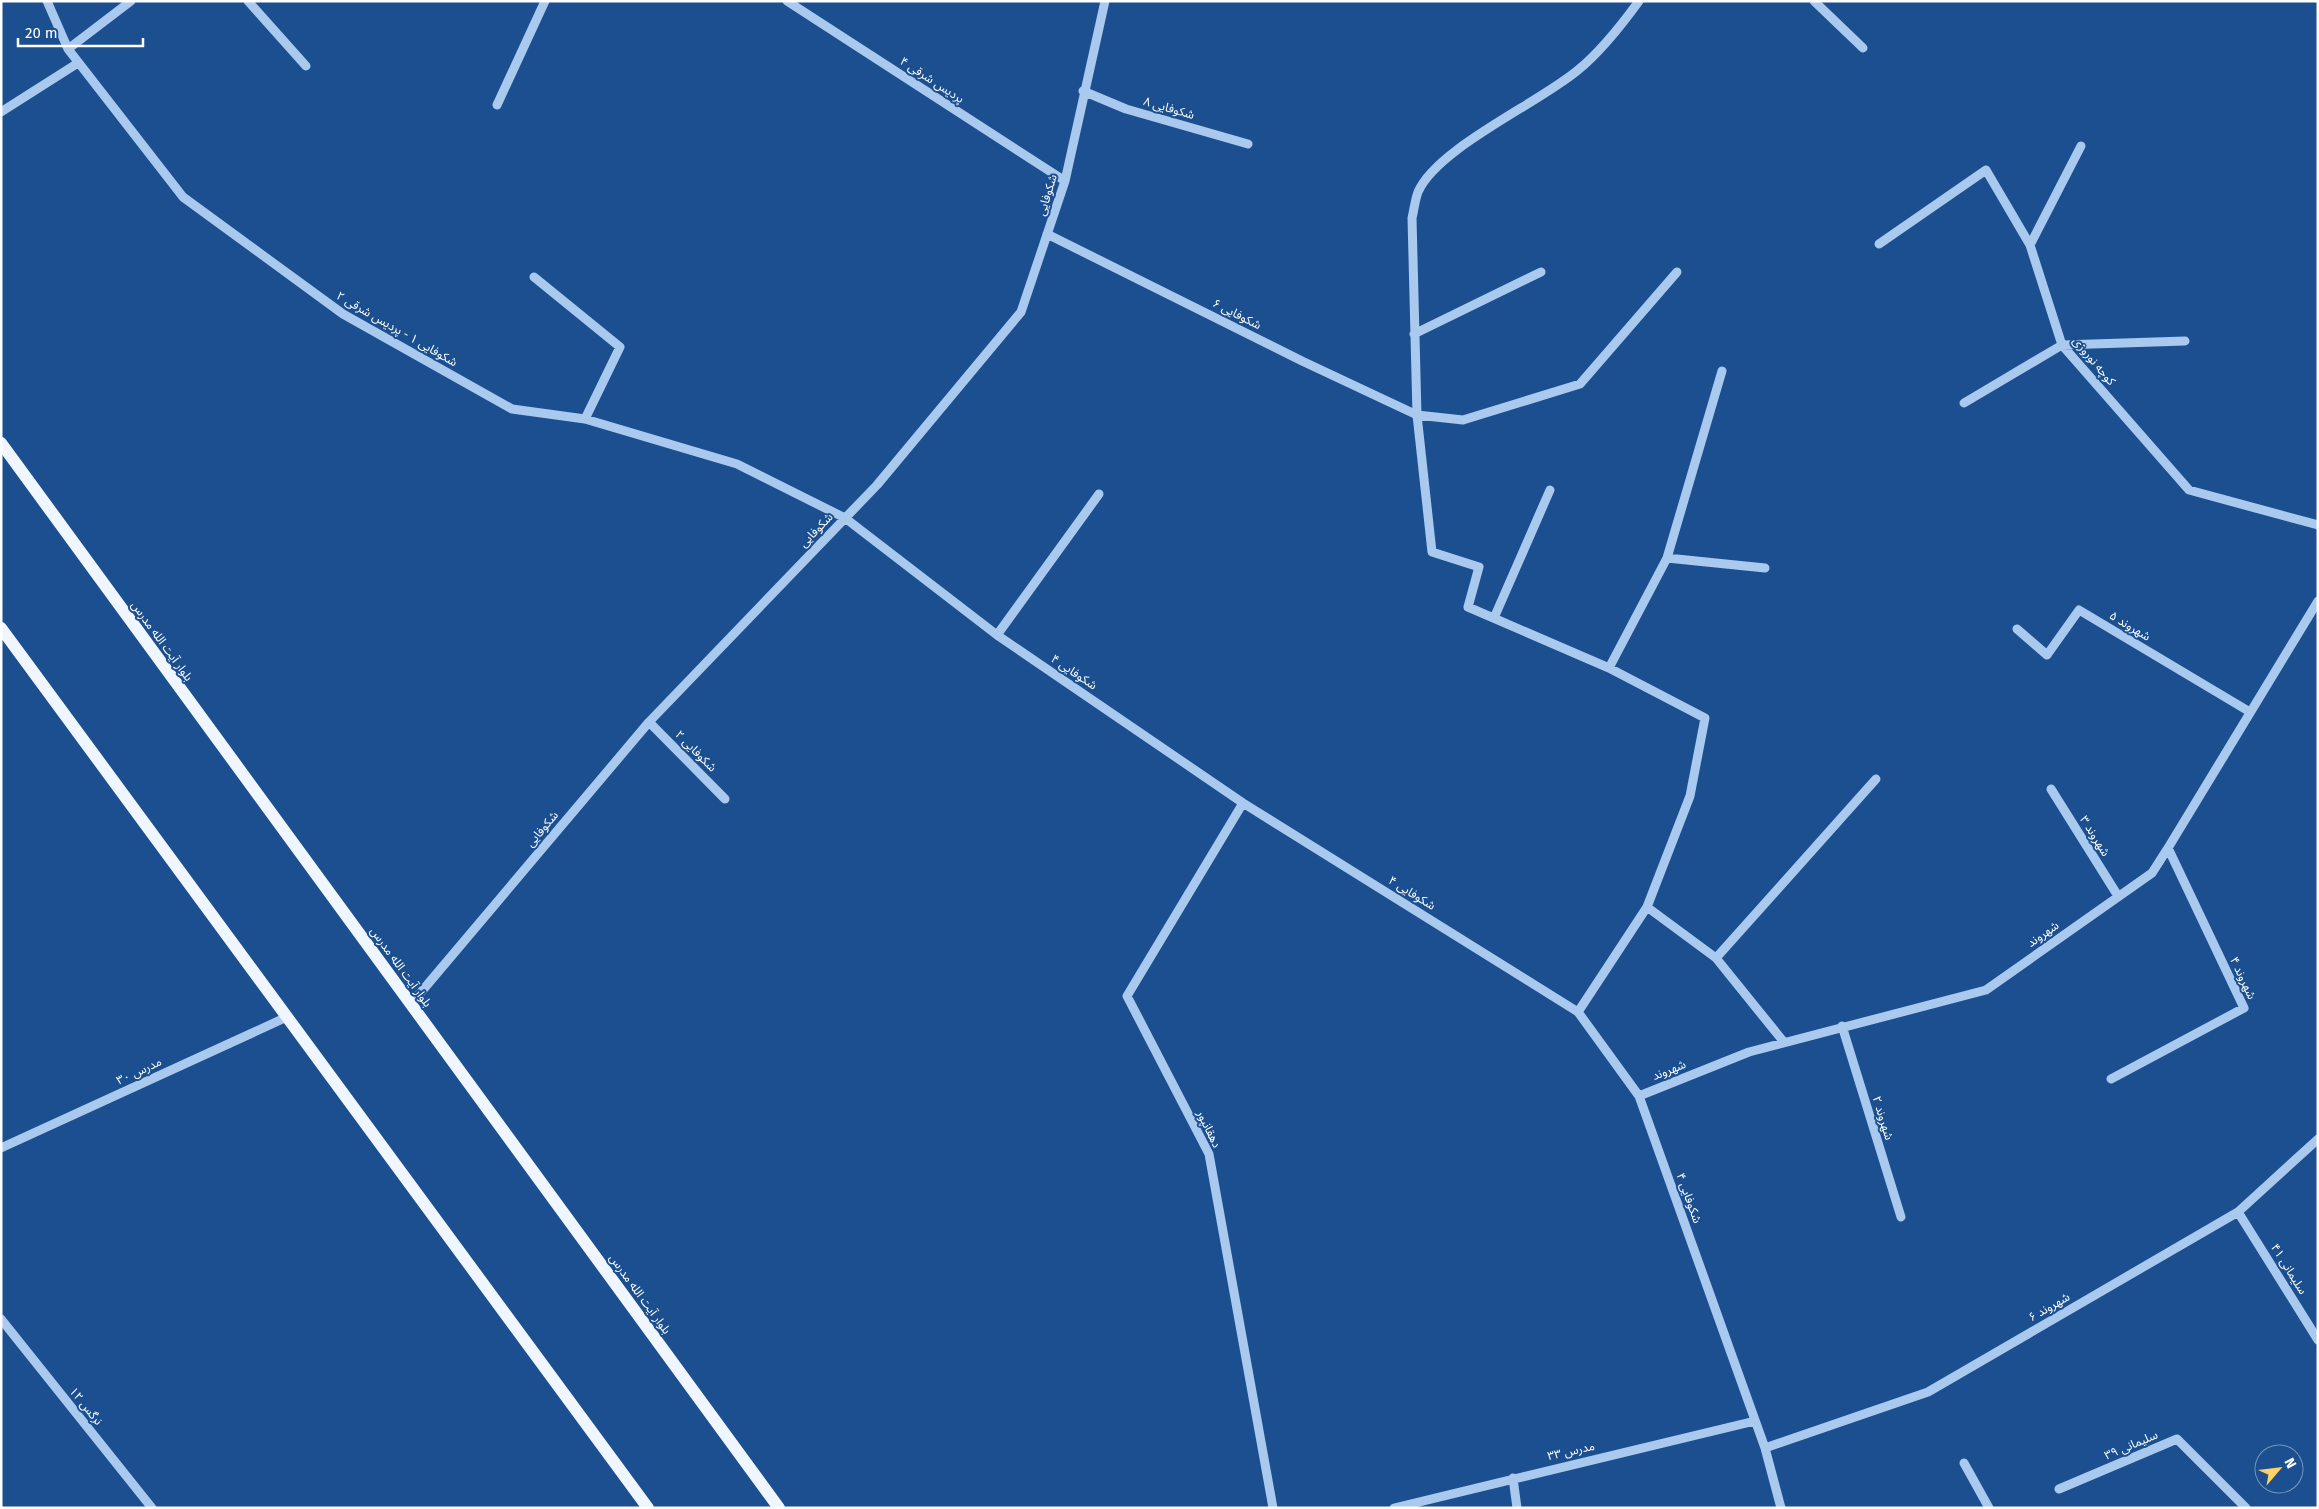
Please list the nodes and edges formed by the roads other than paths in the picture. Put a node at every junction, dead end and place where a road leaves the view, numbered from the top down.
1 (47, 1) edge
2 (131, 1) edge
3 (248, 1) edge
4 (545, 1) edge
5 (786, 1) edge
6 (1105, 1) edge
7 (1639, 1) edge
8 (1814, 1) edge
9 (1862, 48) dead end
10 (68, 49) junction
11 (78, 62) junction
12 (306, 66) dead end
13 (1084, 92) junction
14 (497, 105) dead end
15 (1, 112) edge
16 (1248, 144) dead end
17 (2081, 146) dead end
18 (1065, 181) junction
19 (1048, 234) junction
20 (1880, 244) dead end
21 (2030, 245) junction
22 (1540, 272) dead end
23 (1677, 272) dead end
24 (534, 278) dead end
25 (1414, 334) junction
26 (2185, 341) dead end
27 (2062, 345) junction
28 (1722, 371) dead end
29 (1964, 403) dead end
30 (1417, 415) junction
31 (585, 420) junction
32 (1, 443) edge
33 (1550, 490) dead end
34 (1100, 494) dead end
35 (845, 518) junction
36 (2318, 525) edge
37 (1667, 558) junction
38 (1765, 568) dead end
39 (2318, 600) edge
40 (1494, 618) junction
41 (1, 628) edge
42 (2017, 629) dead end
43 (997, 635) junction
44 (1609, 668) junction
45 (2250, 712) junction
46 (649, 722) junction
47 (1876, 779) dead end
48 (2051, 790) dead end
49 (725, 799) dead end
50 (1243, 803) junction
51 (2168, 848) junction
52 (2118, 896) junction
53 (1647, 907) junction
54 (1716, 958) junction
55 (411, 1004) junction
56 (1578, 1012) junction
57 (287, 1016) junction
58 (1842, 1026) junction
59 (1783, 1042) junction
60 (2110, 1079) dead end
61 (1639, 1096) junction
62 (2318, 1139) edge
63 (1, 1148) edge
64 (2238, 1212) junction
65 (1901, 1217) dead end
66 (1, 1319) edge
67 (2318, 1340) edge
68 (1755, 1421) junction
69 (1764, 1448) junction
70 (1964, 1463) dead end
71 (1513, 1478) junction
72 (2059, 1489) dead end
73 (152, 1508) edge
74 (648, 1508) edge
75 (780, 1508) edge
76 (1273, 1508) edge
77 (1394, 1508) edge
78 (1516, 1508) edge
79 (1781, 1508) edge
80 (1989, 1508) edge
81 (2246, 1508) edge

1 - 10 street, شکوفایی ۱ - پردیس شرقی ۲
2 - 10 street
3 - 12 street
4 - 14 street
5 - 18 street, پردیس شرقی ۴
6 - 13 street, شکوفایی
7 - 25 street
8 - 9 street
10 - 11 street, شکوفایی ۱ - پردیس شرقی ۲
11 - 15 street
11 - 31 street, شکوفایی ۱ - پردیس شرقی ۲
13 - 16 street, شکوفایی ۸
13 - 18 street, شکوفایی
17 - 21 street
18 - 19 street, شکوفایی
19 - 30 street, شکوفایی ۶
19 - 35 street, شکوفایی
20 - 21 street, کوچه نوروزی
21 - 27 street, کوچه نوروزی
22 - 25 street
23 - 30 street, شکوفایی ۶
24 - 31 street
25 - 30 street
26 - 27 street
27 - 29 street
27 - 36 street, کوچه نوروزی
28 - 37 street
30 - 40 street
31 - 35 street, شکوفایی ۱ - پردیس شرقی ۲
32 - 55 main road, بلوار آیت الله مدرس
33 - 40 street
34 - 43 street
35 - 43 street, شکوفایی ۴
35 - 46 street, شکوفایی
37 - 38 street
37 - 44 street
39 - 45 street, شهروند
40 - 44 street
41 - 57 main road
42 - 45 street, شهروند ۵
43 - 50 street, شکوفایی ۴
44 - 53 street
45 - 51 street, شهروند
46 - 49 street, شکوفایی ۲
46 - 55 street, شکوفایی
47 - 54 street
48 - 52 street, شهروند ۳
50 - 56 street, شکوفایی ۴
50 - 76 street, دهقانپور
51 - 52 street, شهروند
51 - 60 street, شهروند ۴
52 - 58 street, شهروند
53 - 54 street
53 - 56 street
54 - 59 street
55 - 75 main road, بلوار آیت الله مدرس
56 - 61 street, شکوفایی ۴
57 - 63 street, مدرس ۳۰
57 - 74 main road
58 - 59 street, شهروند
58 - 65 street, شهروند ۲
59 - 61 street, شهروند
61 - 68 street, شکوفایی ۴
62 - 64 street, شهروند ۶
64 - 67 street, سلیمانی ۴۱
64 - 69 street, شهروند ۶
66 - 73 street, نرگس ۱۲
68 - 69 street, شکوفایی ۴
68 - 71 street, مدرس ۳۳
69 - 79 street, شکوفایی ۴
70 - 80 street
71 - 77 street, مدرس ۳۳
71 - 78 street
72 - 81 street, سلیمانی ۳۹

